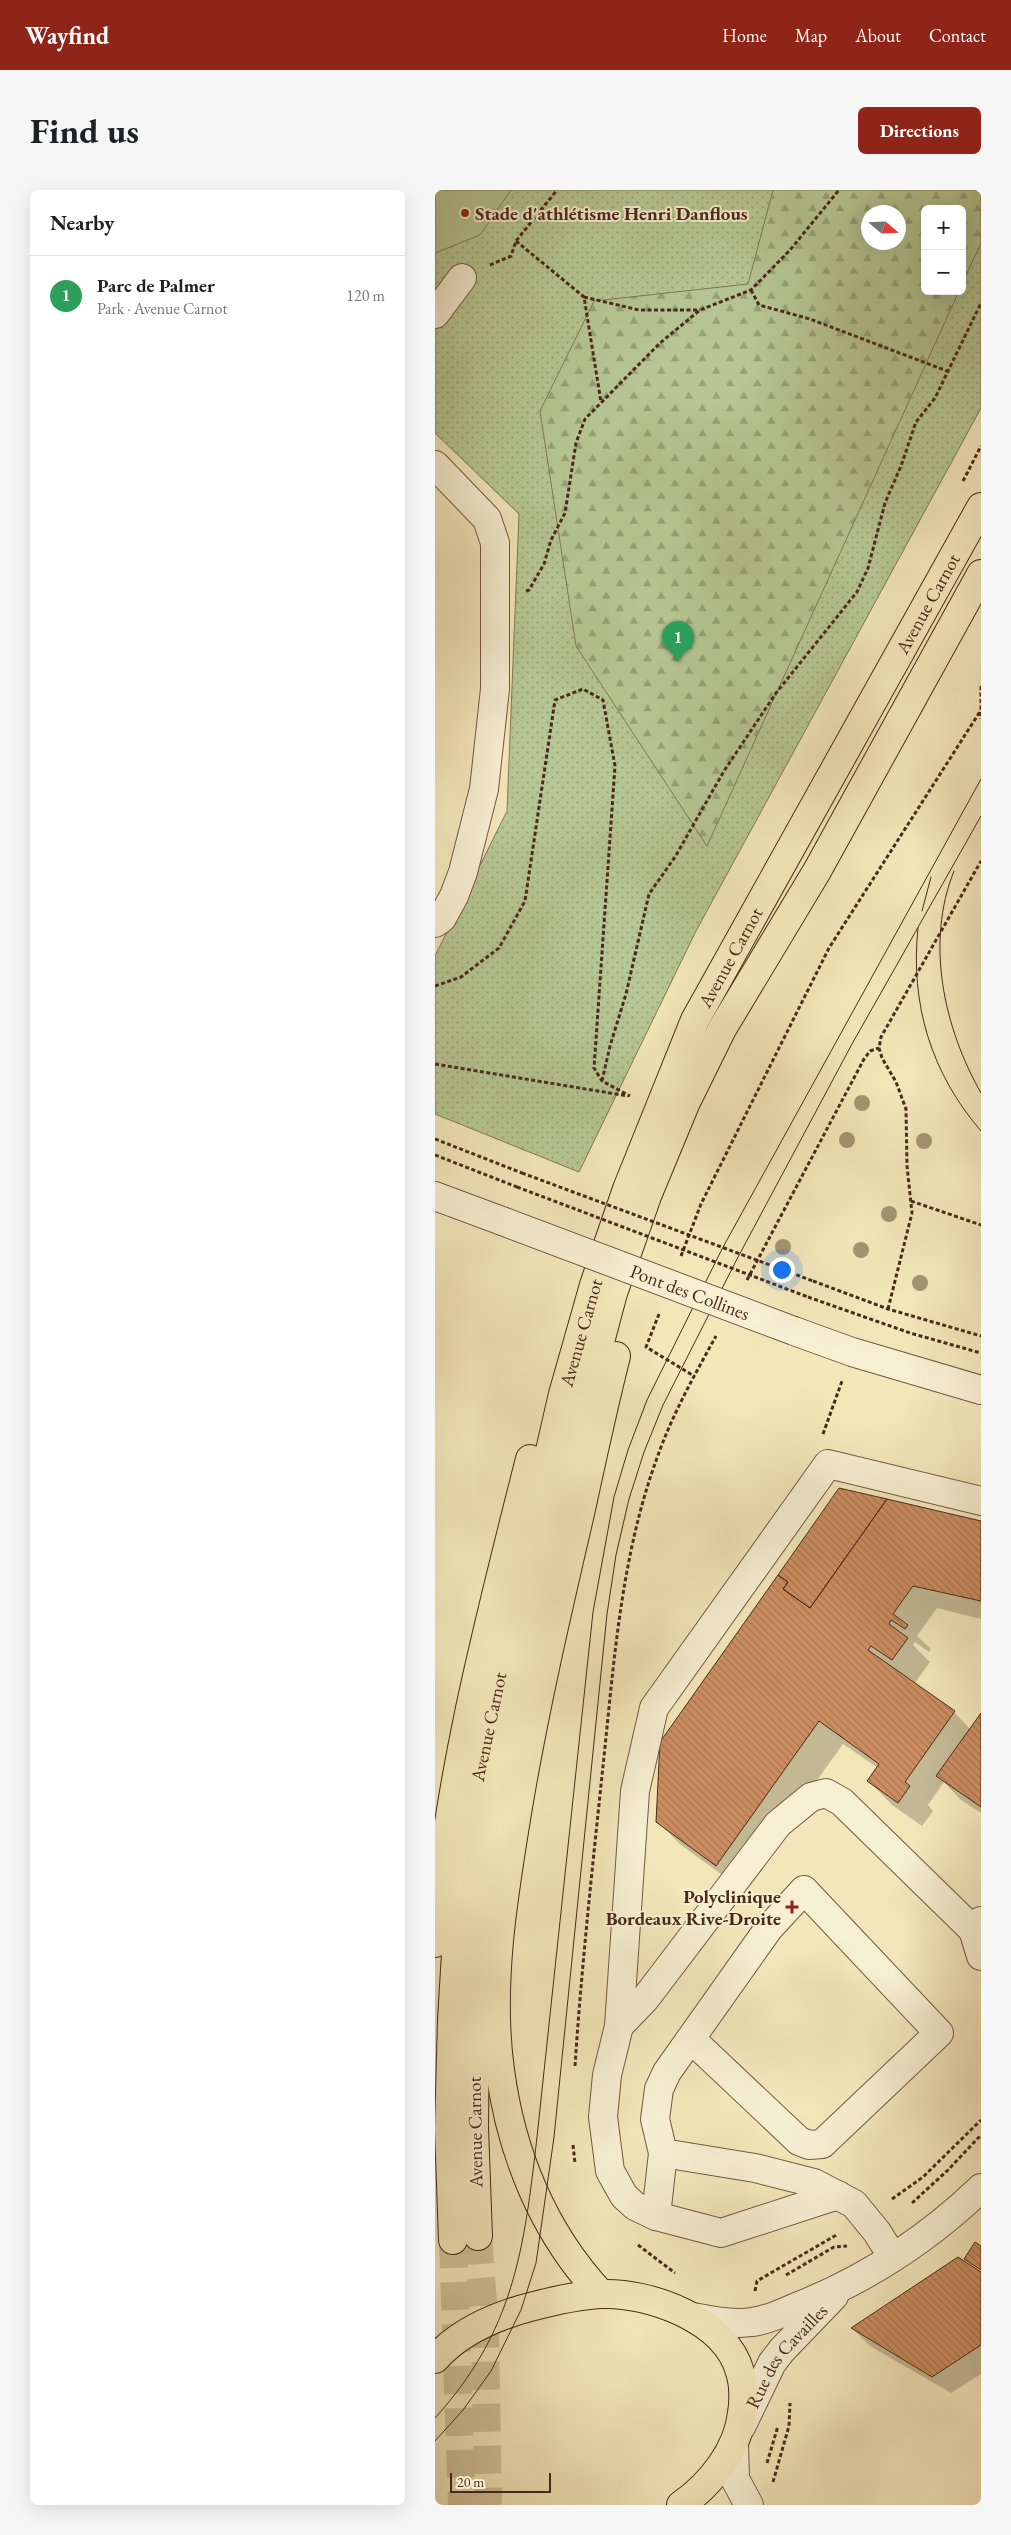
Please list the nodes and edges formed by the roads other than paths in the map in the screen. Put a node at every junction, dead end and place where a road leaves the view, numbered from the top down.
1 (462, 278) road end
2 (435, 314) edge
3 (435, 465) edge
4 (981, 507) edge
5 (981, 574) edge
6 (817, 871) junction
7 (435, 923) edge
8 (695, 1020) junction
9 (435, 1196) edge
10 (981, 1390) edge
11 (981, 1501) edge
12 (977, 1926) edge
13 (435, 1943) edge
14 (981, 1956) edge
15 (619, 2026) junction
16 (691, 2039) junction
17 (663, 2153) junction
18 (981, 2188) edge
19 (838, 2195) junction
20 (656, 2216) junction
21 (892, 2256) junction
22 (840, 2289) junction
23 (601, 2294) junction
24 (692, 2317) junction
25 (435, 2359) edge
26 (737, 2437) junction
27 (681, 2505) edge
28 (749, 2505) edge

1 - 2 street
3 - 7 street
4 - 8 main road, Avenue Carnot
5 - 6 main road, Avenue Carnot
6 - 8 main road, Avenue Carnot
6 - 23 main road
8 - 13 main road
9 - 10 street, Pont des Collines, bridge
11 - 15 street
12 - 14 street
12 - 15 street
15 - 20 street
16 - 16 street
16 - 17 street
17 - 19 street
17 - 20 street
18 - 21 street, Rue des Cavailles
19 - 20 street
19 - 21 street
21 - 22 street, Rue des Cavailles
22 - 24 street, Rue des Cavailles
22 - 26 street, Rue des Cavailles
23 - 24 main road
23 - 25 main road
24 - 26 main road
26 - 27 main road
26 - 28 street

